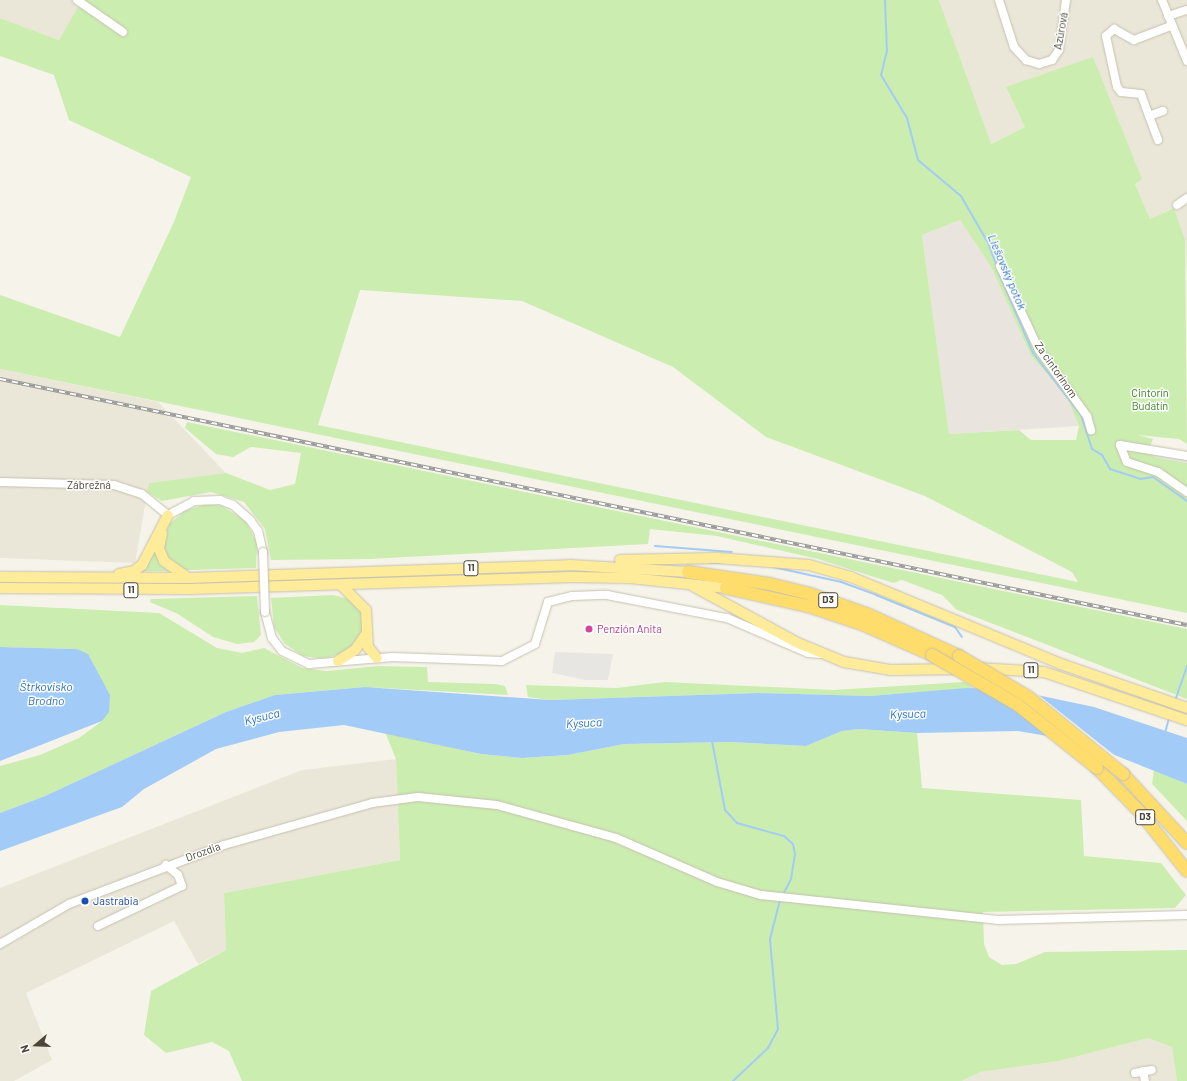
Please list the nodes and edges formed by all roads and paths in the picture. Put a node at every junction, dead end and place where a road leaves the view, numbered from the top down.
1 (77, 0) edge
2 (999, 0) edge
3 (1066, 0) edge
4 (1162, 0) edge
5 (1187, 10) edge
6 (1168, 16) junction
7 (1171, 26) junction
8 (123, 32) dead end
9 (1187, 61) edge
10 (1162, 111) dead end
11 (1150, 116) junction
12 (1158, 140) dead end
13 (1187, 198) edge
14 (1177, 205) dead end
15 (1000, 266) dead end
16 (1091, 430) dead end
17 (1187, 456) edge
18 (0, 482) edge
19 (1187, 492) edge
20 (168, 515) junction
21 (596, 566) junction
22 (0, 577) edge
23 (688, 577) junction
24 (188, 578) junction
25 (91, 579) junction
26 (341, 585) junction
27 (0, 588) edge
28 (726, 588) joint
29 (367, 632) junction
30 (823, 655) junction
31 (377, 658) junction
32 (338, 661) junction
33 (1183, 706) edge
34 (1187, 720) edge
35 (1187, 843) edge
36 (166, 865) junction
37 (1187, 871) edge
38 (1187, 915) edge
39 (98, 926) dead end
40 (0, 944) edge
41 (1144, 1071) dead end
42 (1145, 1081) edge

1 - 8 street
2 - 3 street, Azúrová
4 - 6 street
5 - 6 street
6 - 7 street
7 - 9 street
7 - 11 street
10 - 11 street
11 - 12 street
13 - 14 street
15 - 16 street, Za cintorínom
17 - 19 street
18 - 20 street, Zábrežná
20 - 24 main road
20 - 25 main road
20 - 32 street, bridge
21 - 23 main road, D3
21 - 24 main road, 11
21 - 33 main road, 11
22 - 25 main road, 11
23 - 26 main road, 11
23 - 28 main road, D3
23 - 30 main road
23 - 35 highway, D3, bridge
24 - 25 main road, 11
26 - 27 main road, 11
26 - 29 main road
28 - 37 highway, D3, bridge
29 - 31 main road
29 - 32 main road
30 - 31 street
30 - 34 main road, 11
31 - 32 street
36 - 38 street, Drozdia
36 - 39 street
36 - 40 street, Drozdia
41 - 42 street

